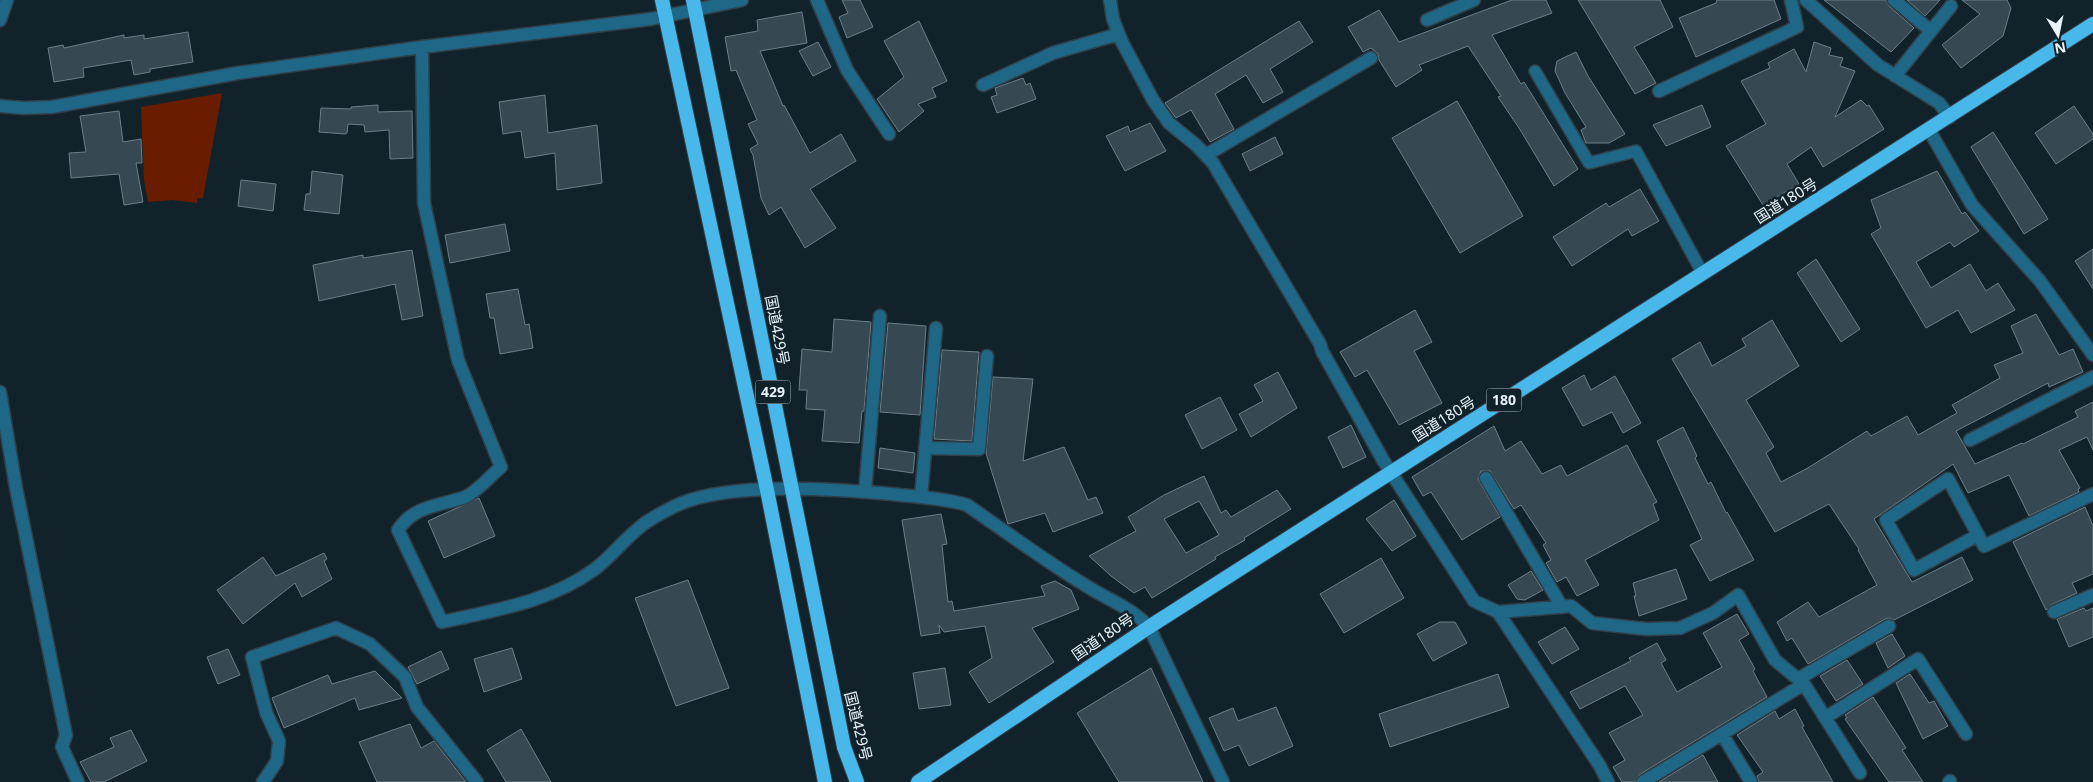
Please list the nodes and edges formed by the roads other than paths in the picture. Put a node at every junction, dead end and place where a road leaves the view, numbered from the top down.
1 (7, 0) edge
2 (662, 0) edge
3 (742, 0) edge
4 (817, 0) edge
5 (1110, 0) edge
6 (1474, 0) edge
7 (1791, 0) edge
8 (1806, 0) edge
9 (1894, 0) edge
10 (694, 5) edge
11 (1951, 6) dead end
12 (665, 16) junction
13 (0, 20) edge
14 (1427, 20) dead end
15 (2093, 24) edge
16 (1931, 31) junction
17 (1119, 34) junction
18 (422, 47) junction
19 (1371, 58) dead end
20 (1535, 71) dead end
21 (1895, 76) junction
22 (983, 85) dead end
23 (1659, 91) dead end
24 (0, 106) edge
25 (1950, 116) junction
26 (1929, 130) junction
27 (889, 134) dead end
28 (1206, 156) junction
29 (1703, 274) junction
30 (880, 316) dead end
31 (936, 328) dead end
32 (2093, 355) edge
33 (987, 356) dead end
34 (2093, 377) edge
35 (0, 392) edge
36 (1970, 440) dead end
37 (925, 448) junction
38 (1391, 472) junction
39 (1486, 478) dead end
40 (767, 490) junction
41 (793, 490) junction
42 (865, 492) junction
43 (2093, 494) edge
44 (921, 497) junction
45 (1978, 535) junction
46 (2093, 595) edge
47 (1562, 607) junction
48 (1498, 612) junction
49 (2054, 612) dead end
50 (1149, 626) junction
51 (1889, 626) dead end
52 (1801, 682) junction
53 (1825, 718) junction
54 (1722, 734) junction
55 (1966, 734) dead end
56 (1860, 773) dead end
57 (78, 782) edge
58 (263, 782) edge
59 (477, 782) edge
60 (825, 782) edge
61 (857, 782) edge
62 (918, 782) edge
63 (1223, 782) edge
64 (1608, 782) edge
65 (1643, 782) edge
66 (1751, 782) edge

1 - 13 street
2 - 12 highway, 429
3 - 10 street
4 - 27 street
5 - 17 street
6 - 14 street
7 - 23 street
8 - 21 street
9 - 16 street
10 - 12 street
10 - 41 highway, 国道429号 / 429
11 - 16 street
12 - 18 street
12 - 40 highway, 429
15 - 25 highway, 国道180号 / 180
16 - 21 street
17 - 22 street
17 - 28 street
18 - 24 street
18 - 40 street
19 - 28 street
20 - 29 lane
21 - 25 street
25 - 26 highway, 国道180号 / 180
26 - 29 highway, 国道180号 / 180
26 - 32 street
28 - 38 street
29 - 38 highway, 国道180号 / 180
30 - 42 street
31 - 37 street
33 - 37 street
34 - 36 street
35 - 57 street
37 - 44 street
38 - 48 street
38 - 50 highway, 国道180号 / 180
39 - 47 street
40 - 41 street
40 - 60 highway, 429
41 - 42 street
41 - 61 highway, 国道429号 / 429
42 - 44 street
43 - 45 street
44 - 50 street
45 - 45 street
46 - 49 street
47 - 48 street
47 - 52 street
48 - 64 street
50 - 62 highway, 国道180号 / 180
50 - 63 street
51 - 52 street
52 - 53 street
52 - 54 street
53 - 55 street
53 - 56 street
54 - 65 street
54 - 66 street
58 - 59 street

